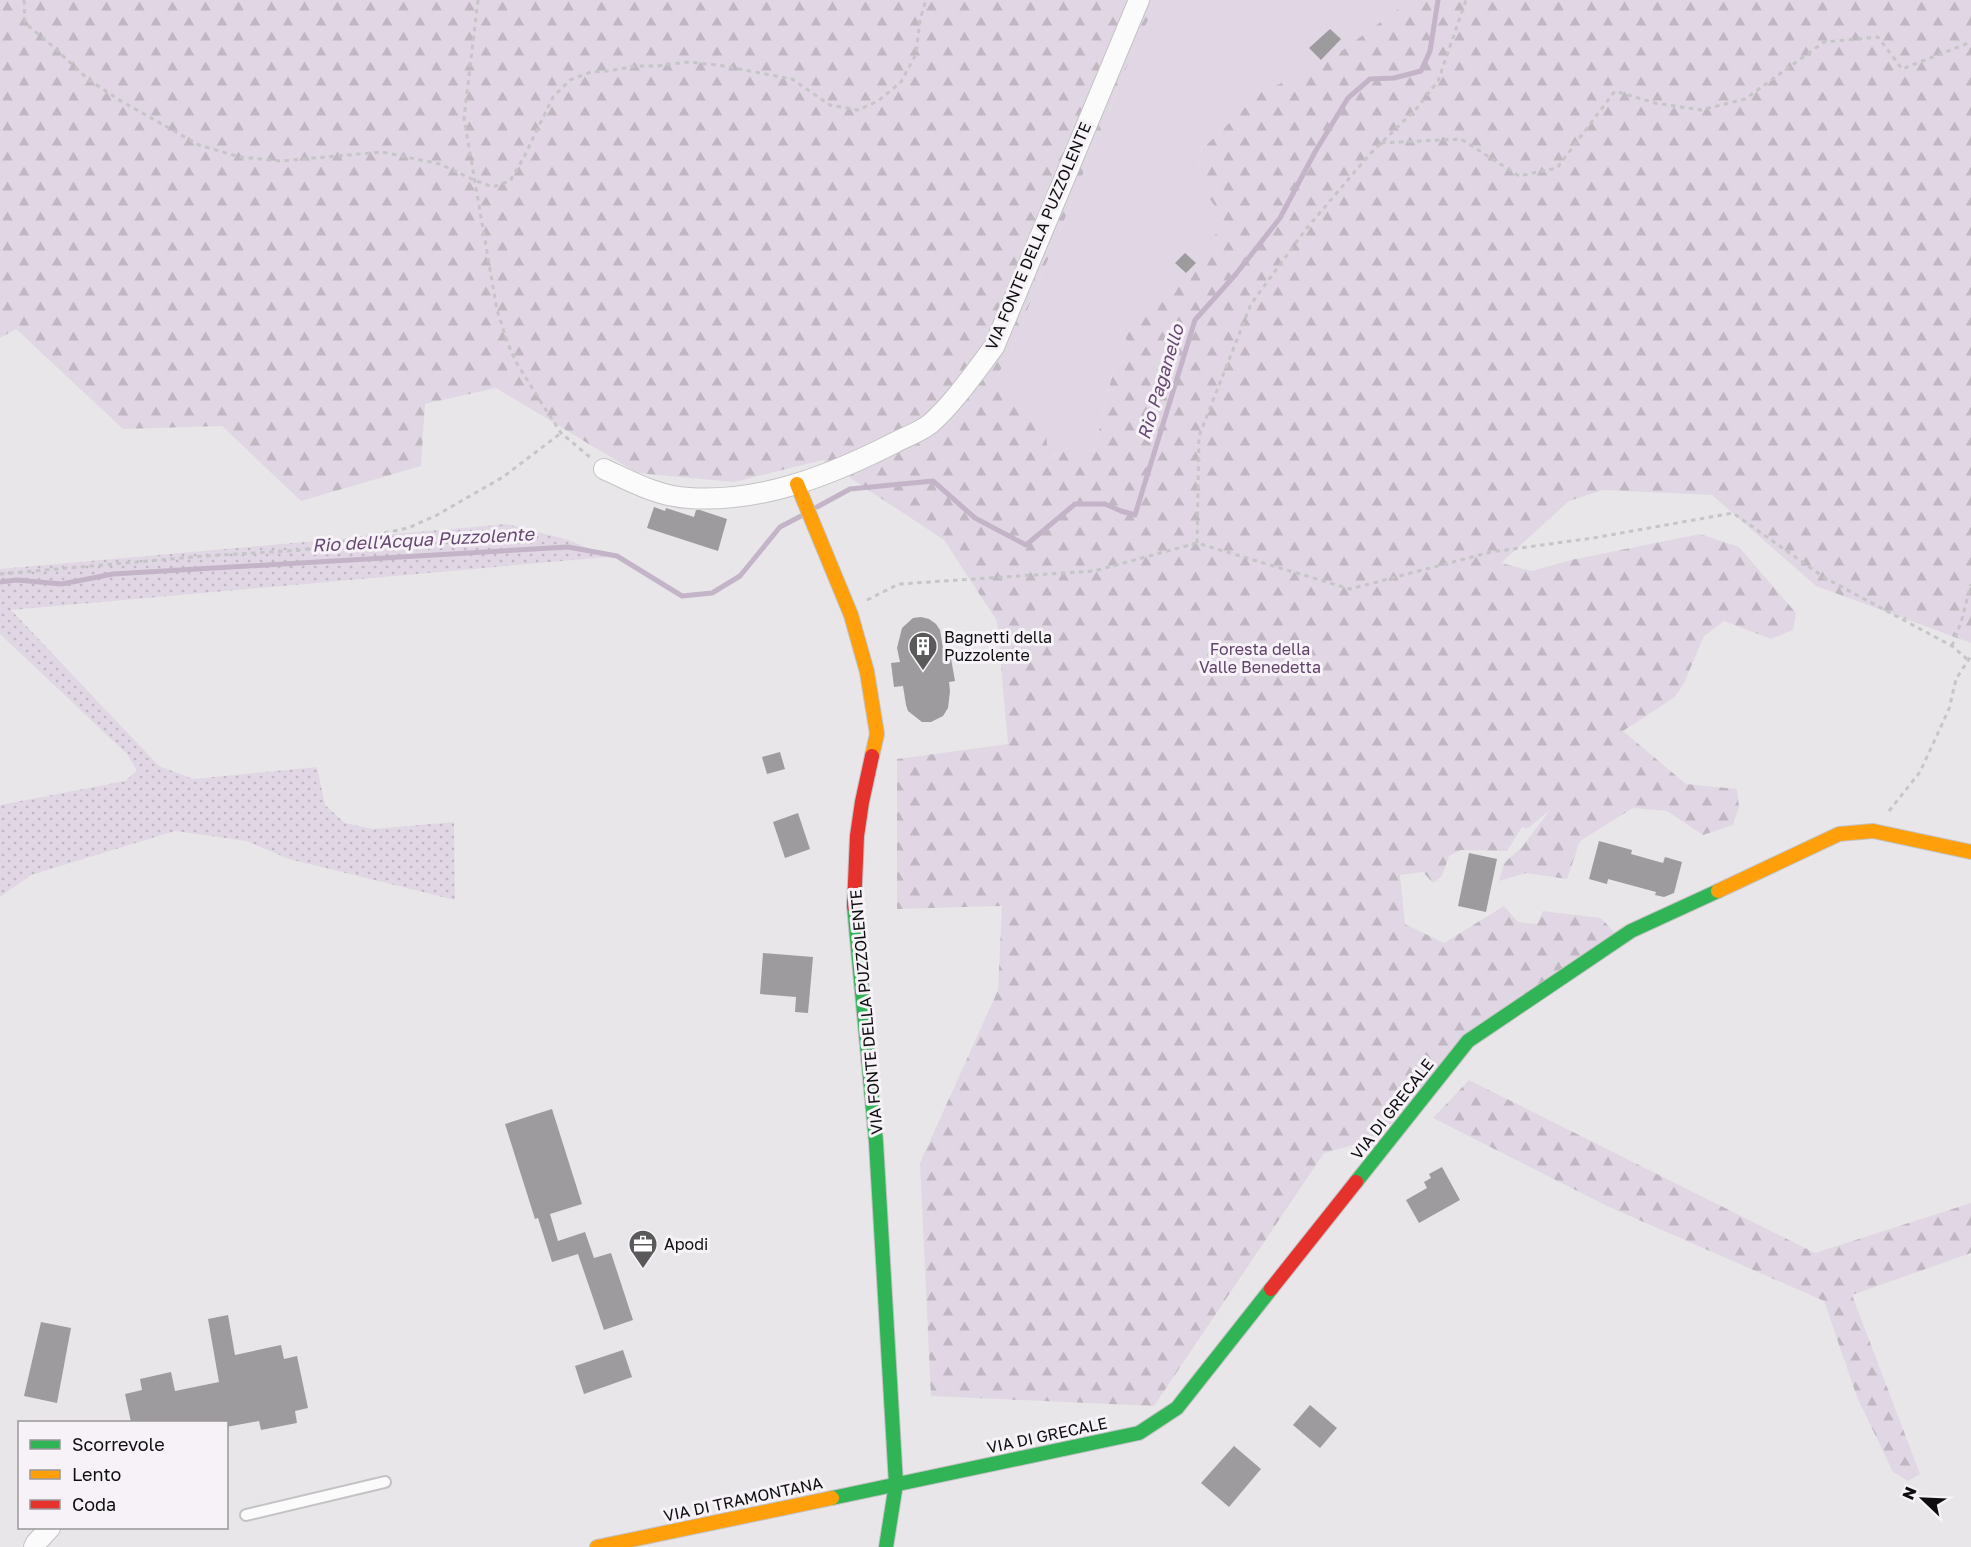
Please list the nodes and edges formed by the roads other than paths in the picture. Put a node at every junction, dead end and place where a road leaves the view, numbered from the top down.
1 (1138, 0) edge
2 (604, 469) road end
3 (797, 484) junction
4 (1971, 852) edge
5 (385, 1482) dead end
6 (896, 1484) junction
7 (246, 1515) dead end
8 (49, 1529) edge
9 (34, 1547) edge
10 (597, 1547) edge
11 (886, 1547) edge

1 - 3 street, VIA FONTE DELLA PUZZOLENTE
2 - 3 street, VIA FONTE DELLA PUZZOLENTE
3 - 6 street, VIA FONTE DELLA PUZZOLENTE
4 - 6 street, VIA DI GRECALE
5 - 7 lane
6 - 10 street, VIA DI TRAMONTANA
6 - 11 street, VIA FONTE DELLA PUZZOLENTE
8 - 9 street

